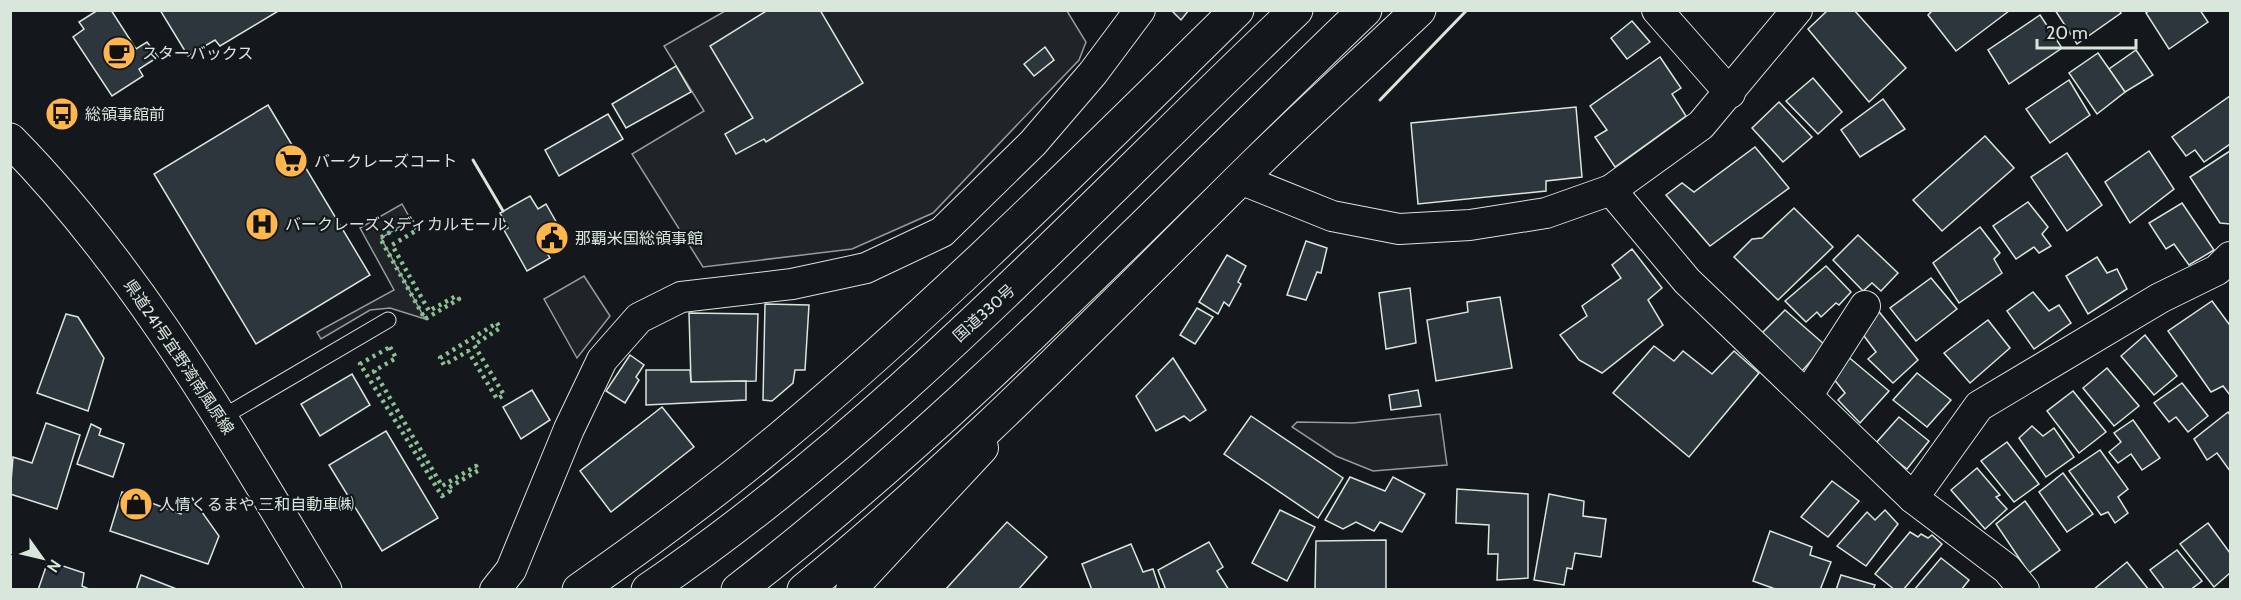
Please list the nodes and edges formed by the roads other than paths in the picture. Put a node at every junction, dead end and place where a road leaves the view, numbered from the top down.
1 (1140, 10) edge
2 (1237, 10) edge
3 (1365, 10) edge
4 (1419, 10) edge
5 (1657, 10) edge
6 (1797, 10) edge
7 (1293, 13) edge
8 (1730, 93) junction
9 (10, 140) edge
10 (1239, 179) junction
11 (1611, 190) junction
12 (2230, 257) edge
13 (1865, 306) dead end
14 (388, 320) dead end
15 (1050, 370) junction
16 (1807, 396) junction
17 (221, 418) junction
18 (1913, 498) junction
19 (325, 590) edge
20 (495, 590) edge
21 (579, 590) edge
22 (648, 590) edge
23 (738, 590) edge
24 (804, 590) edge
25 (851, 590) edge
26 (2024, 590) edge

1 - 20 street
2 - 21 main road
3 - 23 main road
4 - 10 main road
5 - 8 street
6 - 8 street
7 - 22 main road, 国道330号
8 - 11 street
9 - 17 main road, 県道241号宜野湾南風原線
10 - 11 street
10 - 15 main road
11 - 16 street
12 - 18 street
13 - 16 street
14 - 17 lane
15 - 24 main road
15 - 25 street
16 - 18 street
17 - 19 main road, 県道241号宜野湾南風原線
18 - 26 street

